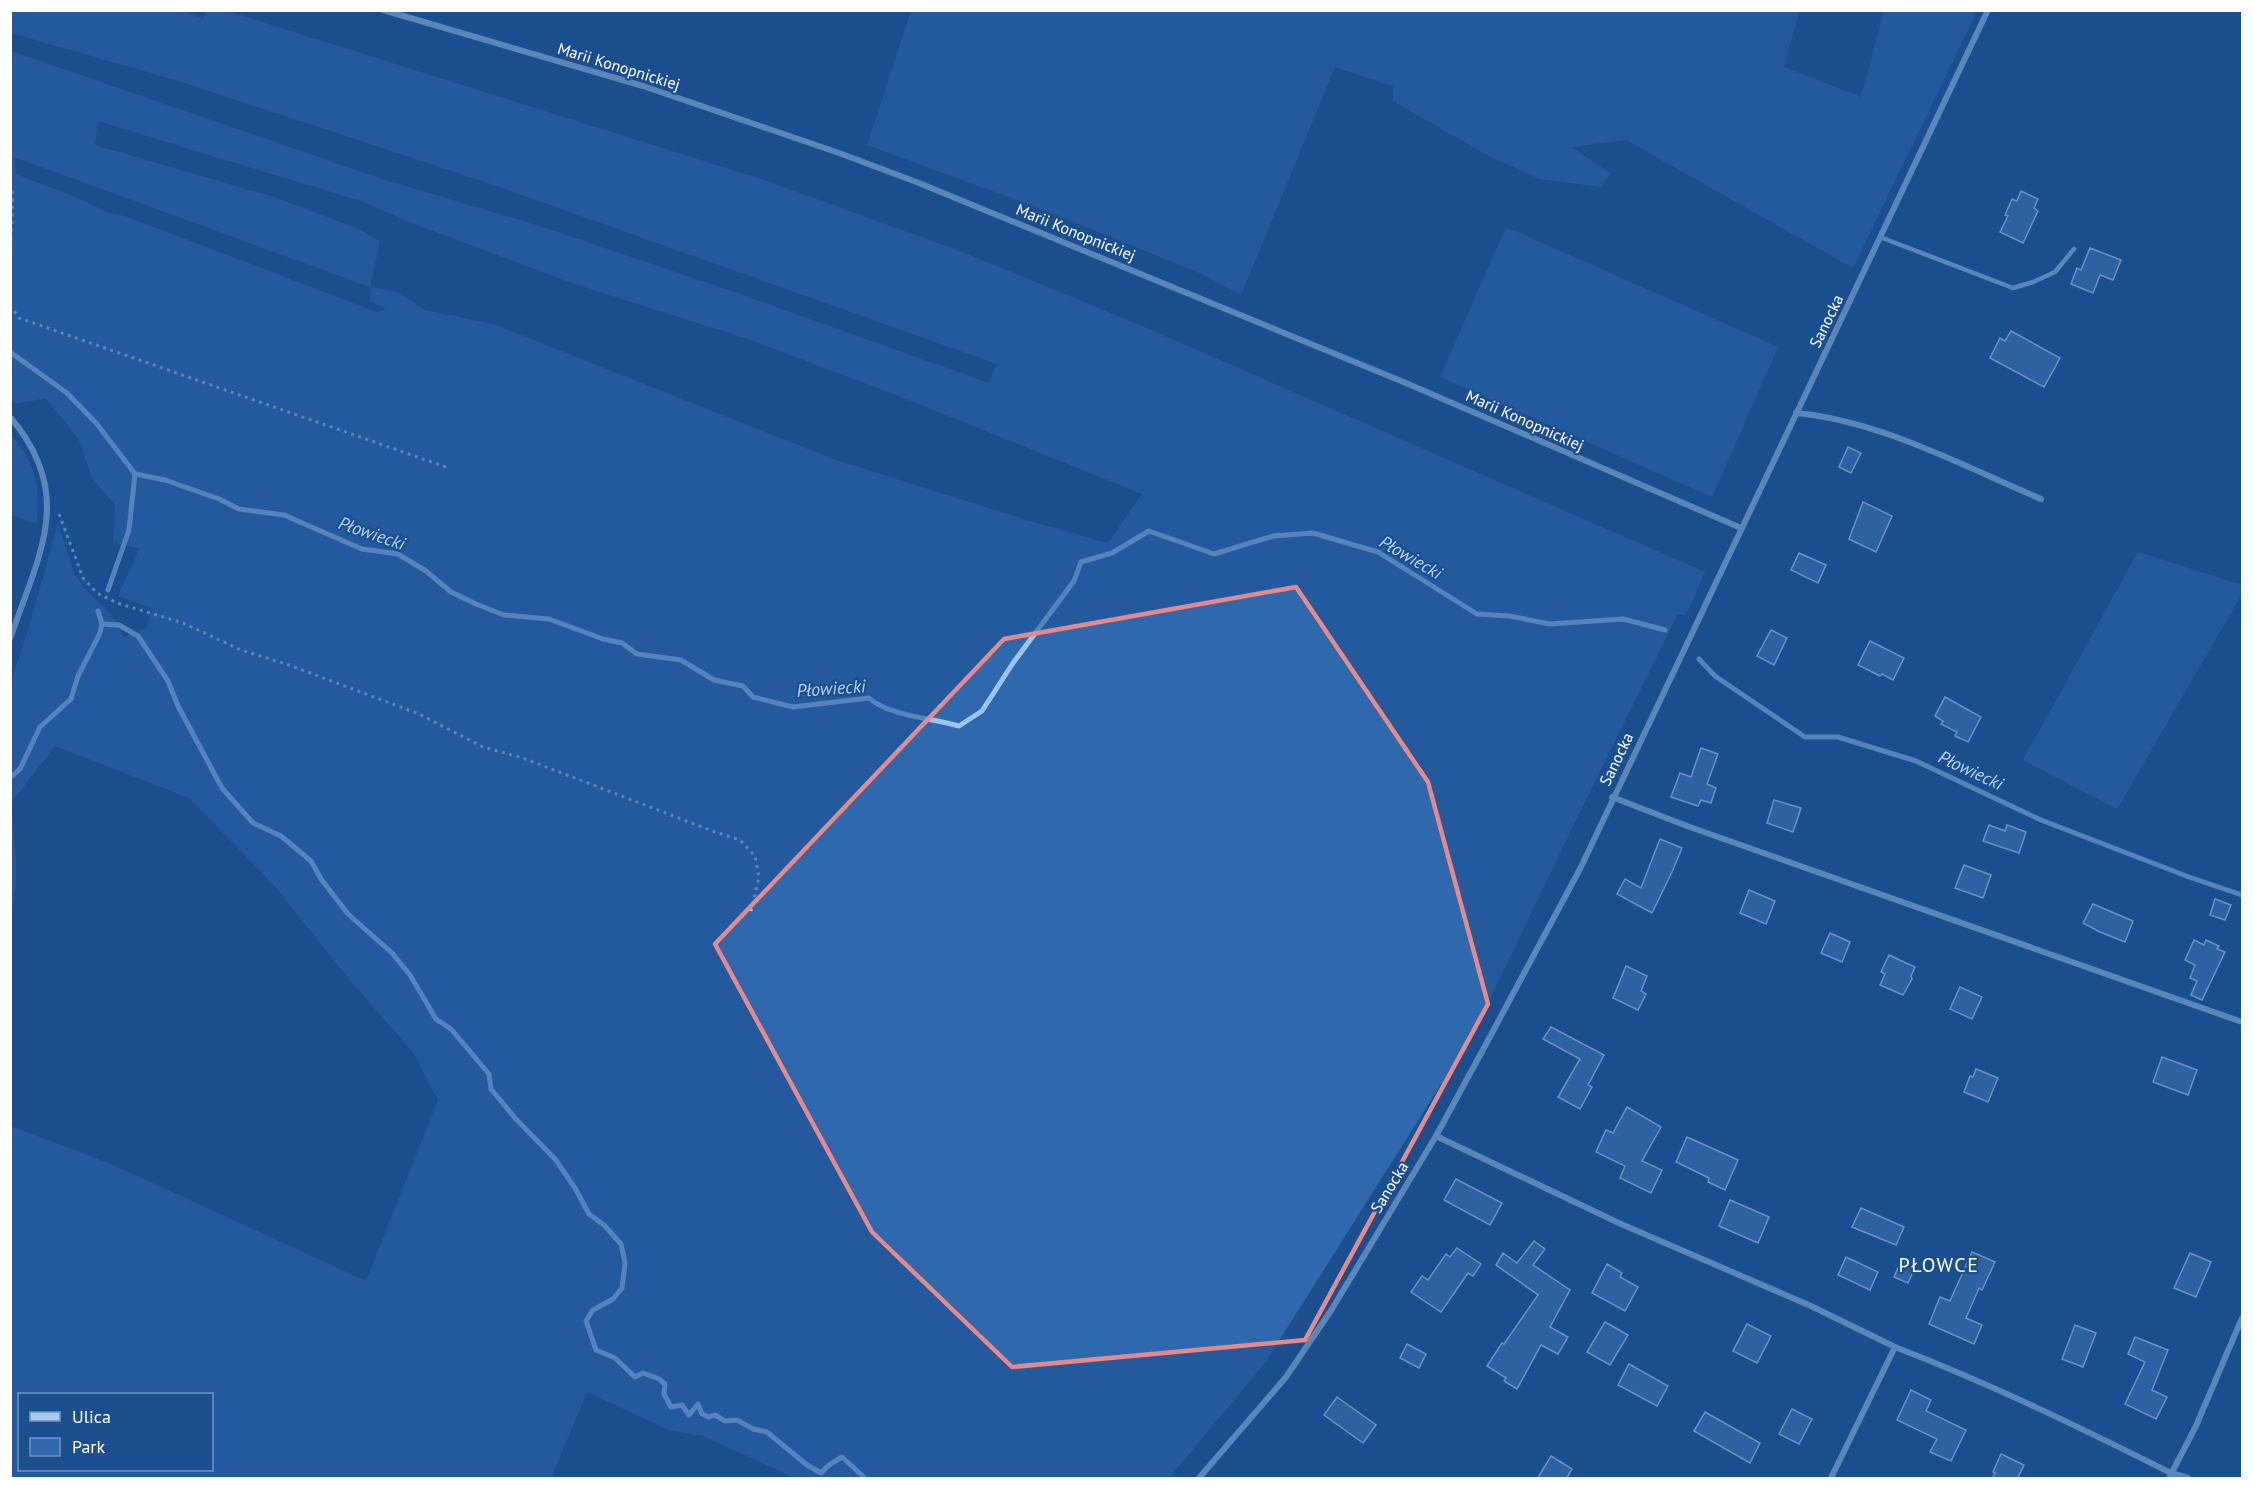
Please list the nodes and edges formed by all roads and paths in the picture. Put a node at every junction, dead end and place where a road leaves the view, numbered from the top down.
1 (383, 10) edge
2 (1988, 10) edge
3 (10, 184) edge
4 (1880, 237) junction
5 (2074, 249) dead end
6 (10, 268) edge
7 (10, 305) edge
8 (1796, 412) junction
9 (10, 417) edge
10 (446, 467) dead end
11 (2041, 499) dead end
12 (59, 512) dead end
13 (1742, 528) junction
14 (10, 639) edge
15 (1612, 797) junction
16 (751, 911) dead end
17 (2242, 1022) edge
18 (1436, 1136) junction
19 (2242, 1318) edge
20 (1895, 1347) junction
21 (2170, 1476) edge
22 (1199, 1479) edge
23 (1831, 1479) edge
24 (2188, 1479) edge

1 - 13 street, Marii Konopnickiej
2 - 4 street, Sanocka
3 - 6 path
4 - 5 lane
4 - 8 street, Sanocka
7 - 10 path
8 - 11 street
8 - 13 street, Sanocka
9 - 14 street
12 - 16 path
13 - 15 street, Sanocka
15 - 17 street
15 - 18 street, Sanocka
18 - 20 street
18 - 22 street, Sanocka
19 - 21 street
20 - 21 street
20 - 23 street
21 - 24 street

